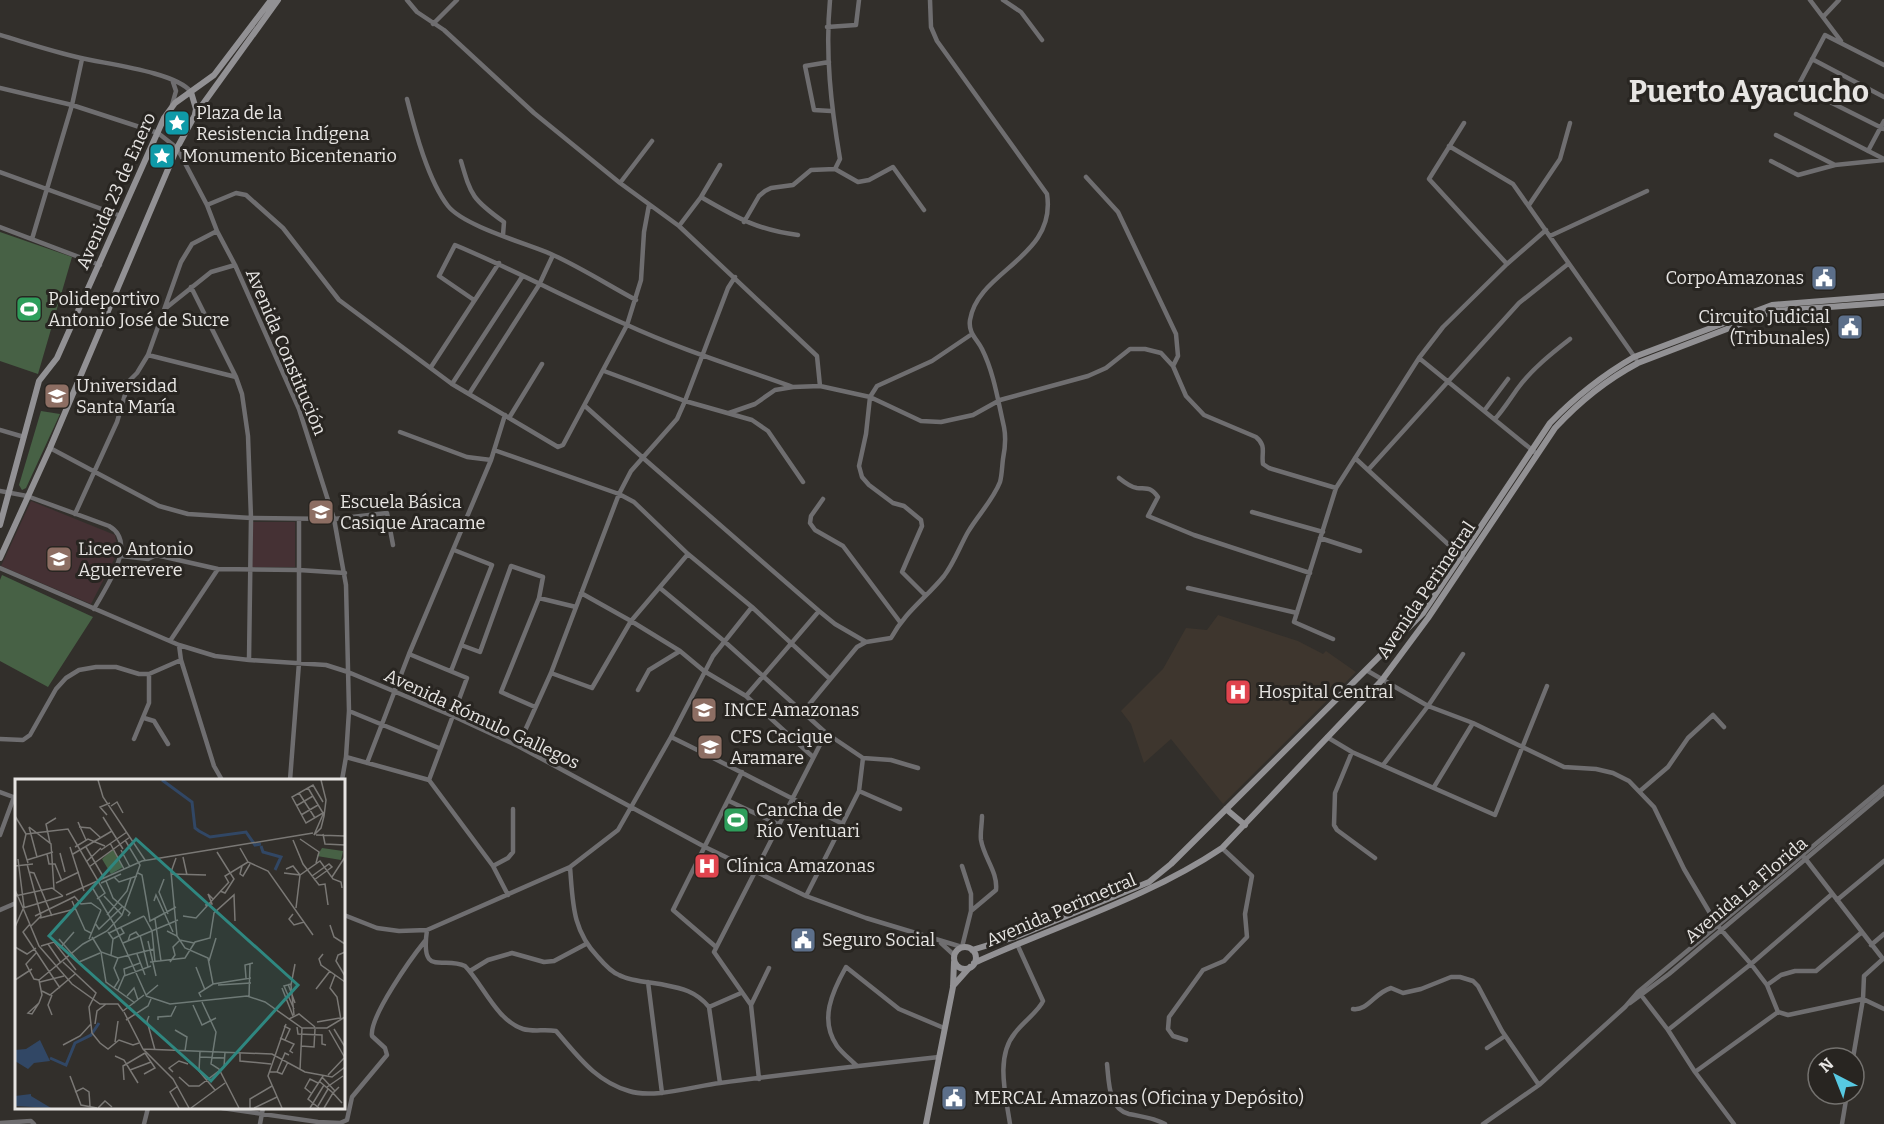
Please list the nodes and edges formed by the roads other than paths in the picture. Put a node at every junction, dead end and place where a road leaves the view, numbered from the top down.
1 (272, 0) edge
2 (278, 0) edge
3 (407, 0) edge
4 (457, 0) edge
5 (830, 0) edge
6 (859, 0) edge
7 (930, 0) edge
8 (1003, 0) edge
9 (1810, 0) edge
10 (1839, 0) edge
11 (1823, 17) junction
12 (432, 24) junction
13 (827, 27) junction
14 (0, 35) edge
15 (1042, 40) dead end
16 (1842, 43) junction
17 (82, 59) junction
18 (1812, 59) junction
19 (829, 62) junction
20 (1884, 65) edge
21 (173, 82) junction
22 (0, 88) edge
23 (191, 92) junction
24 (1884, 97) edge
25 (407, 99) dead end
26 (180, 100) junction
27 (195, 103) junction
28 (72, 105) junction
29 (170, 108) junction
30 (831, 111) junction
31 (1796, 114) dead end
32 (195, 115) junction
33 (1884, 121) edge
34 (1464, 123) dead end
35 (1570, 123) dead end
36 (1882, 128) edge
37 (158, 133) junction
38 (1776, 135) dead end
39 (652, 141) dead end
40 (1449, 146) junction
41 (177, 148) junction
42 (1868, 151) junction
43 (1884, 159) edge
44 (461, 161) dead end
45 (1771, 161) dead end
46 (720, 165) dead end
47 (1835, 165) junction
48 (835, 169) junction
49 (0, 172) edge
50 (1086, 177) dead end
51 (620, 183) junction
52 (48, 188) junction
53 (1647, 191) dead end
54 (701, 197) junction
55 (207, 205) junction
56 (649, 205) junction
57 (1529, 205) junction
58 (924, 210) dead end
59 (121, 216) junction
60 (744, 222) junction
61 (679, 226) junction
62 (0, 227) edge
63 (1546, 230) junction
64 (217, 231) junction
65 (503, 235) junction
66 (798, 235) dead end
67 (1550, 236) junction
68 (32, 239) junction
69 (553, 255) junction
70 (498, 263) junction
71 (1508, 264) junction
72 (1568, 264) junction
73 (100, 265) junction
74 (235, 265) junction
75 (522, 277) junction
76 (735, 277) junction
77 (539, 285) junction
78 (191, 287) junction
79 (1884, 296) edge
80 (474, 300) junction
81 (636, 300) junction
82 (1884, 303) edge
83 (164, 310) junction
84 (627, 326) junction
85 (972, 334) junction
86 (1570, 339) dead end
87 (702, 354) junction
88 (148, 355) junction
89 (1419, 358) junction
90 (1636, 360) junction
91 (542, 364) dead end
92 (1173, 366) junction
93 (431, 367) junction
94 (604, 371) junction
95 (236, 377) junction
96 (79, 378) junction
97 (1508, 379) dead end
98 (129, 381) junction
99 (1448, 381) junction
100 (452, 384) junction
101 (820, 386) junction
102 (793, 387) junction
103 (468, 394) junction
104 (870, 398) junction
105 (999, 400) junction
106 (685, 401) junction
107 (585, 406) junction
108 (1484, 411) junction
109 (729, 413) junction
110 (507, 416) junction
111 (1495, 419) junction
112 (0, 430) edge
113 (400, 432) dead end
114 (24, 437) junction
115 (50, 448) junction
116 (494, 450) junction
117 (1534, 452) junction
118 (642, 458) junction
119 (1355, 459) junction
120 (491, 460) junction
121 (1368, 470) junction
122 (96, 473) junction
123 (1119, 478) dead end
124 (803, 482) dead end
125 (1336, 488) junction
126 (0, 491) edge
127 (9, 494) junction
128 (619, 494) junction
129 (27, 496) junction
130 (823, 499) dead end
131 (1252, 512) dead end
132 (75, 514) junction
133 (250, 518) junction
134 (334, 519) junction
135 (299, 520) junction
136 (0, 525) edge
137 (1323, 531) junction
138 (1320, 538) junction
139 (393, 545) dead end
140 (454, 550) junction
141 (1360, 551) dead end
142 (688, 554) junction
143 (122, 556) junction
144 (0, 558) edge
145 (1462, 558) junction
146 (0, 568) edge
147 (218, 569) junction
148 (250, 569) junction
149 (299, 570) junction
150 (345, 573) junction
151 (1310, 573) junction
152 (660, 588) junction
153 (1188, 588) dead end
154 (581, 593) junction
155 (925, 595) junction
156 (539, 598) junction
157 (576, 607) junction
158 (752, 608) junction
159 (94, 609) junction
160 (819, 611) junction
161 (1297, 614) junction
162 (631, 621) junction
163 (900, 622) junction
164 (1332, 639) dead end
165 (724, 640) junction
166 (170, 642) junction
167 (866, 642) junction
168 (790, 644) junction
169 (179, 645) junction
170 (461, 645) junction
171 (680, 651) junction
172 (409, 654) junction
173 (1463, 654) dead end
174 (181, 660) junction
175 (249, 660) junction
176 (299, 663) junction
177 (1366, 670) junction
178 (451, 671) junction
179 (704, 671) junction
180 (348, 672) junction
181 (551, 673) junction
182 (149, 674) junction
183 (764, 676) junction
184 (830, 679) junction
185 (1382, 680) junction
186 (1547, 686) dead end
187 (638, 690) dead end
188 (395, 692) junction
189 (746, 696) junction
190 (1428, 706) junction
191 (535, 707) junction
192 (349, 711) junction
193 (802, 713) junction
194 (453, 716) junction
195 (144, 718) junction
196 (1473, 723) junction
197 (383, 725) junction
198 (1724, 727) dead end
199 (826, 733) junction
200 (671, 736) junction
201 (1327, 737) junction
202 (0, 739) edge
203 (134, 739) dead end
204 (168, 744) dead end
205 (518, 746) junction
206 (439, 748) junction
207 (1524, 748) junction
208 (1352, 752) junction
209 (346, 757) junction
210 (813, 757) junction
211 (863, 758) junction
212 (367, 763) junction
213 (1383, 765) junction
214 (918, 768) dead end
215 (742, 772) junction
216 (221, 779) edge
217 (290, 779) edge
218 (342, 779) edge
219 (429, 780) junction
220 (1434, 787) junction
221 (1884, 787) edge
222 (859, 791) junction
223 (1640, 791) junction
224 (0, 792) edge
225 (1884, 793) edge
226 (15, 798) edge
227 (790, 799) junction
228 (729, 801) junction
229 (632, 807) junction
230 (513, 808) dead end
231 (900, 809) dead end
232 (1226, 809) junction
233 (982, 816) dead end
234 (778, 824) junction
235 (843, 824) junction
236 (1245, 825) junction
237 (0, 835) edge
238 (705, 847) junction
239 (1222, 848) junction
240 (1803, 856) junction
241 (1376, 858) dead end
242 (1884, 861) edge
243 (493, 866) junction
244 (962, 866) dead end
245 (570, 867) junction
246 (753, 872) junction
247 (1832, 894) junction
248 (508, 896) junction
249 (806, 896) junction
250 (1838, 900) junction
251 (15, 903) edge
252 (0, 910) edge
253 (971, 911) junction
254 (345, 915) edge
255 (1719, 927) junction
256 (427, 930) junction
257 (1862, 932) junction
258 (1884, 934) edge
259 (425, 941) junction
260 (938, 942) junction
261 (1017, 944) junction
262 (586, 945) junction
263 (1872, 945) junction
264 (716, 947) junction
265 (962, 947) junction
266 (972, 950) junction
267 (954, 958) junction
268 (1751, 963) junction
269 (973, 965) junction
270 (769, 968) dead end
271 (470, 971) junction
272 (648, 982) junction
273 (1767, 985) junction
274 (952, 987) junction
275 (741, 993) junction
276 (1640, 994) junction
277 (1863, 999) junction
278 (752, 1005) junction
279 (708, 1006) junction
280 (1353, 1009) dead end
281 (1884, 1009) edge
282 (1778, 1012) junction
283 (944, 1028) junction
284 (1668, 1030) junction
285 (1505, 1036) junction
286 (1186, 1040) dead end
287 (1855, 1046) edge
288 (1486, 1048) dead end
289 (939, 1057) junction
290 (1107, 1064) dead end
291 (857, 1066) junction
292 (1695, 1072) junction
293 (759, 1079) junction
294 (720, 1083) junction
295 (1539, 1085) junction
296 (662, 1093) junction
297 (1845, 1106) edge
298 (148, 1109) edge
299 (262, 1110) edge
300 (0, 1123) edge
301 (318, 1123) edge
302 (33, 1124) edge
303 (144, 1124) edge
304 (260, 1124) edge
305 (926, 1124) edge
306 (1010, 1124) edge
307 (1166, 1124) edge
308 (1483, 1124) edge
309 (1734, 1124) edge
310 (1842, 1124) edge

1 - 23 main road, Avenida 23 de Enero
2 - 32 main road
3 - 12 street
4 - 12 street
5 - 13 street
6 - 13 street
7 - 85 street
8 - 15 street
9 - 11 street
10 - 11 street
11 - 16 street
12 - 51 street
13 - 19 street
14 - 17 street
16 - 18 street
16 - 20 street
17 - 21 street
17 - 28 street
18 - 24 street
18 - 36 street
19 - 30 street
19 - 30 street
21 - 23 street
21 - 29 street
22 - 28 street
23 - 26 main road, Avenida 23 de Enero
23 - 27 main road
25 - 65 street
26 - 27 main road
26 - 29 main road, Avenida 23 de Enero
27 - 32 main road
28 - 37 street
28 - 52 street
29 - 37 main road, Avenida 23 de Enero
30 - 48 street
31 - 42 street
32 - 41 main road
33 - 36 street
34 - 40 street
35 - 57 street
36 - 42 street
37 - 41 street, Avenida Constitución
37 - 59 main road, Avenida 23 de Enero
38 - 47 street
39 - 51 street
40 - 57 street
40 - 71 street
41 - 55 street, Avenida Constitución
41 - 96 main road
42 - 43 street
43 - 47 street
44 - 65 street
45 - 47 street
46 - 54 street
48 - 58 street
48 - 60 street
49 - 52 street
50 - 92 street
51 - 56 street
52 - 59 street
52 - 68 street
53 - 67 street
54 - 60 street
54 - 61 street
55 - 64 street, Avenida Constitución
55 - 93 street
56 - 61 street
56 - 81 street
57 - 63 street
59 - 73 main road, Avenida 23 de Enero
60 - 66 street
61 - 76 street
62 - 68 street
63 - 67 street
63 - 71 street
64 - 74 street, Avenida Constitución
64 - 83 street
65 - 69 street
67 - 72 street
68 - 73 street
69 - 77 street
69 - 81 street
70 - 75 street
70 - 80 street
70 - 80 street
71 - 89 street
72 - 90 street
72 - 99 street
73 - 114 main road, Avenida 23 de Enero
74 - 78 street
74 - 134 street, Avenida Constitución
75 - 77 street
75 - 100 street
76 - 87 street
76 - 101 street
77 - 84 street
77 - 103 street
78 - 83 street
78 - 95 street
79 - 90 main road, Avenida Perimetral
80 - 93 street
81 - 84 street
82 - 90 main road, Avenida Perimetral
83 - 88 street
84 - 87 street
84 - 94 street
85 - 104 street
85 - 105 street
86 - 111 street
87 - 102 street
87 - 106 street
88 - 95 street
88 - 98 street
89 - 99 street
89 - 119 street
90 - 117 main road, Avenida Perimetral
91 - 110 street
92 - 105 street
92 - 125 street
93 - 100 street
94 - 106 street
94 - 107 street
95 - 133 street
96 - 98 street
96 - 115 main road
97 - 108 street
98 - 122 street
99 - 108 street
99 - 121 street
100 - 103 street
101 - 102 street
101 - 104 street
102 - 109 street
103 - 110 street
104 - 105 street
104 - 155 street
105 - 155 street
106 - 109 street
106 - 118 street
107 - 110 street
107 - 118 street
108 - 111 street
109 - 124 street
110 - 116 street
111 - 117 street
112 - 114 street
113 - 120 street
114 - 127 main road, Avenida 23 de Enero
115 - 122 street
115 - 129 main road
116 - 120 street
116 - 128 street
117 - 145 main road, Avenida Perimetral
118 - 128 street
118 - 160 street
119 - 121 street
119 - 125 street
120 - 140 street
121 - 145 street
122 - 132 street
122 - 133 street
123 - 151 street
125 - 137 street
126 - 127 street
127 - 129 street
127 - 136 main road, Avenida 23 de Enero
128 - 142 street
128 - 154 street
129 - 132 street
129 - 144 main road
130 - 163 street
131 - 137 street
132 - 143 street
133 - 135 street
133 - 148 street
134 - 135 street
134 - 139 street
134 - 150 street, Avenida Constitución
135 - 149 street
137 - 138 street
138 - 141 street
138 - 151 street
140 - 170 street
140 - 172 street
142 - 152 street
142 - 158 street
143 - 147 street
143 - 159 street
145 - 177 main road, Avenida Perimetral
145 - 185 main road, Avenida Perimetral
146 - 159 street, Avenida Rómulo Gallegos
147 - 148 street
147 - 166 street
148 - 149 street
148 - 175 street
149 - 150 street
149 - 176 street
150 - 180 street, Avenida Constitución
151 - 161 street
152 - 162 street
152 - 165 street
153 - 161 street
154 - 157 street
154 - 162 street
155 - 163 street
156 - 157 street
156 - 170 street
156 - 191 street
157 - 181 street
158 - 165 street
158 - 168 street
159 - 166 street, Avenida Rómulo Gallegos
160 - 167 street
160 - 168 street
161 - 164 street
162 - 171 street
162 - 181 street
163 - 167 street
165 - 179 street
165 - 183 street
166 - 169 street, Avenida Rómulo Gallegos
167 - 184 street
168 - 183 street
168 - 184 street
169 - 174 street
169 - 175 street, Avenida Rómulo Gallegos
170 - 178 street
171 - 179 street
171 - 187 street
172 - 178 street
172 - 188 street
173 - 190 street
174 - 182 street
174 - 216 street
175 - 176 street, Avenida Rómulo Gallegos
176 - 180 street, Avenida Rómulo Gallegos
176 - 217 street
177 - 185 street
177 - 232 main road, Avenida Perimetral
178 - 194 street
179 - 189 street
179 - 200 street
180 - 188 street, Avenida Rómulo Gallegos
180 - 192 street, Avenida Constitución
181 - 191 street
182 - 195 street
182 - 202 street
183 - 189 street
183 - 193 street
184 - 193 street
185 - 190 street
185 - 201 main road, Avenida Perimetral
186 - 207 street
188 - 194 street, Avenida Rómulo Gallegos
188 - 197 street
189 - 210 street
190 - 196 street
190 - 213 street
191 - 205 street
192 - 197 street
192 - 209 street, Avenida Constitución
193 - 199 street
194 - 205 street, Avenida Rómulo Gallegos
194 - 206 street
195 - 203 street
195 - 204 street
196 - 207 street
196 - 220 street
197 - 206 street
197 - 212 street
198 - 223 street
199 - 210 street
199 - 211 street
200 - 215 street
200 - 229 street
201 - 208 street
201 - 236 main road, Avenida Perimetral
205 - 229 street, Avenida Rómulo Gallegos
206 - 219 street
207 - 220 street
207 - 223 street
208 - 213 street
208 - 241 street
209 - 212 street
209 - 218 street, Avenida Constitución
210 - 227 street
211 - 214 street
211 - 222 street
212 - 219 street
213 - 220 street
215 - 227 street
215 - 228 street
219 - 243 street
221 - 240 street
222 - 231 street
222 - 235 street
223 - 255 street
224 - 226 street
225 - 240 street, Avenida La Florida
226 - 237 street
227 - 234 street
227 - 235 street
228 - 234 street
228 - 238 street
229 - 238 street, Avenida Rómulo Gallegos
229 - 245 street
230 - 243 street
232 - 236 main road
232 - 266 main road, Avenida Perimetral
233 - 253 street
234 - 246 street
235 - 249 street
236 - 239 main road, Avenida Perimetral
238 - 246 street, Avenida Rómulo Gallegos
238 - 264 street
239 - 261 main road, Avenida Perimetral
239 - 286 street
240 - 247 street
240 - 255 street, Avenida La Florida
242 - 250 street
243 - 248 street
244 - 253 street
245 - 248 street
245 - 262 street
246 - 249 street, Avenida Rómulo Gallegos
246 - 264 street
247 - 250 street
247 - 268 street
248 - 256 street
249 - 260 street, Avenida Rómulo Gallegos
250 - 257 street
251 - 252 street
253 - 265 street
254 - 256 street
255 - 268 street
255 - 276 street, Avenida La Florida
256 - 259 street
257 - 263 street
257 - 273 street
258 - 263 street
259 - 271 street
259 - 301 street
260 - 265 street, Avenida Rómulo Gallegos
260 - 267 street, Avenida Rómulo Gallegos
261 - 269 main road, Avenida Perimetral
261 - 306 street
262 - 271 street
262 - 272 street
263 - 277 street
264 - 275 street
265 - 266 main road
265 - 267 main road
266 - 269 main road
267 - 269 main road
267 - 274 main road
268 - 273 street
268 - 284 street
269 - 274 main road
270 - 278 street
271 - 296 street
272 - 279 street
272 - 296 street
273 - 282 street
274 - 283 main road
275 - 278 street
275 - 279 street
276 - 284 street
276 - 295 street, Avenida La Florida
277 - 281 street
277 - 282 street
277 - 287 street
278 - 293 street
279 - 294 street
280 - 285 street
282 - 292 street
283 - 289 main road
283 - 291 street
284 - 292 street
285 - 288 street
285 - 295 street
289 - 291 street
289 - 305 main road
290 - 307 street
291 - 293 street
292 - 309 street
293 - 294 street
294 - 296 street
295 - 308 street, Avenida La Florida
297 - 310 street
298 - 303 street
299 - 301 street
299 - 304 street
300 - 302 street

